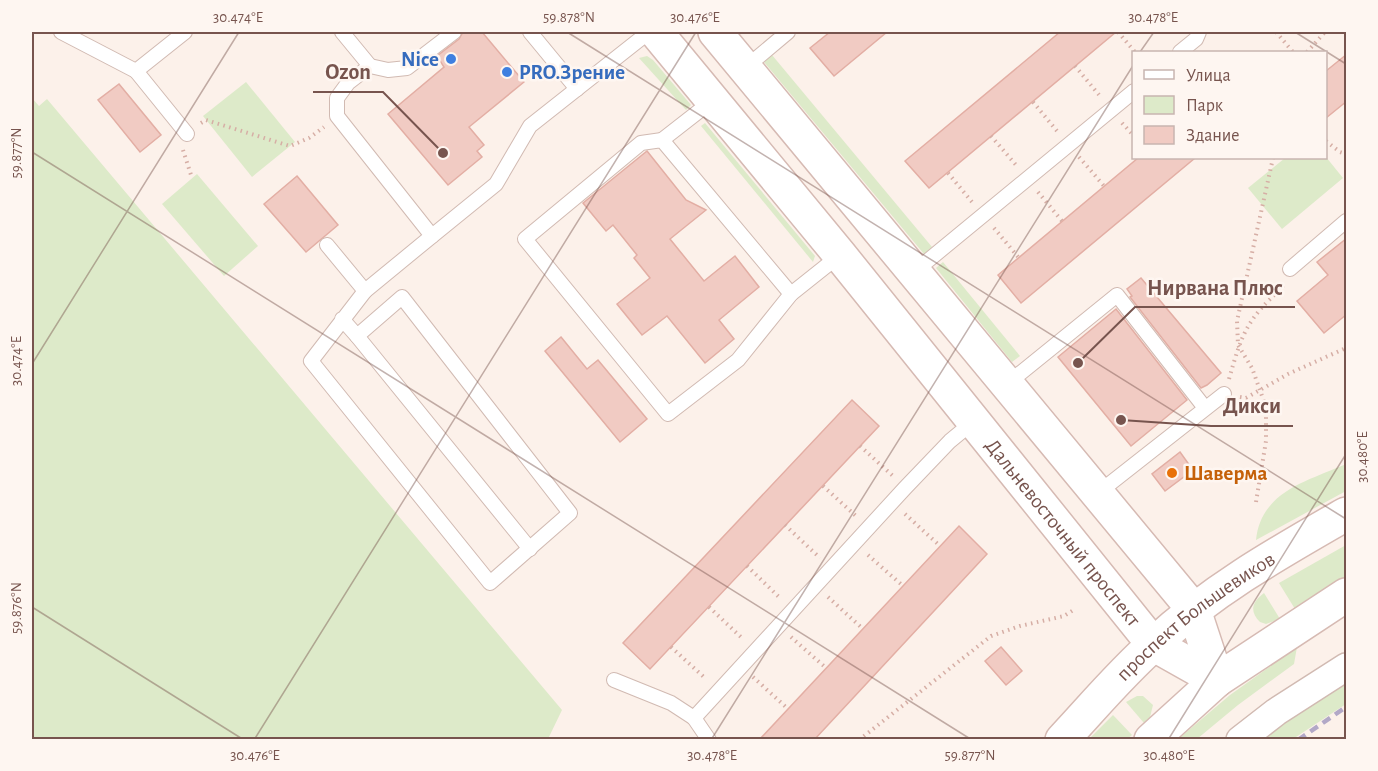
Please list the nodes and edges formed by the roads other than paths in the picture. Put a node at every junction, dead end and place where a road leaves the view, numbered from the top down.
1 (61, 32) edge
2 (186, 32) edge
3 (342, 32) edge
4 (454, 32) edge
5 (530, 32) edge
6 (650, 32) edge
7 (656, 32) edge
8 (715, 32) edge
9 (788, 32) edge
10 (1199, 32) edge
11 (1181, 51) edge
12 (370, 66) junction
13 (745, 68) junction
14 (136, 71) junction
15 (577, 89) junction
16 (1132, 93) edge
17 (712, 101) junction
18 (188, 134) road end
19 (662, 140) junction
20 (1347, 221) edge
21 (432, 236) junction
22 (327, 245) dead end
23 (840, 255) junction
24 (1290, 269) road end
25 (914, 272) junction
26 (365, 291) junction
27 (791, 294) junction
28 (342, 318) junction
29 (357, 336) junction
30 (1007, 384) junction
31 (1224, 394) road end
32 (1206, 408) junction
33 (974, 422) junction
34 (1098, 493) junction
35 (1347, 514) edge
36 (530, 549) junction
37 (1347, 595) edge
38 (1194, 610) junction
39 (1153, 644) junction
40 (1347, 667) edge
41 (614, 680) dead end
42 (1217, 680) junction
43 (694, 718) junction
44 (709, 740) edge
45 (1062, 740) edge
46 (1151, 740) edge
47 (1240, 740) edge

1 - 14 lane
2 - 14 lane
3 - 12 lane
4 - 12 lane
5 - 15 lane
6 - 15 lane
7 - 17 street, Дальневосточный проспект
8 - 13 street
9 - 13 lane
10 - 11 lane
12 - 21 lane
13 - 25 street
14 - 18 lane
15 - 21 lane
16 - 25 lane
17 - 19 lane
17 - 23 street, Дальневосточный проспект
19 - 27 lane
19 - 27 lane
20 - 24 lane
21 - 26 lane
22 - 26 lane
23 - 27 lane
23 - 33 street, Дальневосточный проспект
25 - 30 street
26 - 28 lane
28 - 29 lane
28 - 36 lane
29 - 36 lane
29 - 36 lane
30 - 32 lane
30 - 34 street
31 - 32 lane
32 - 34 lane
33 - 39 street, Дальневосточный проспект
33 - 43 lane
34 - 38 street
35 - 38 street, проспект Большевиков
37 - 42 street
38 - 39 street, проспект Большевиков
38 - 42 street
39 - 42 street, Дальневосточный проспект
39 - 45 street, проспект Большевиков
40 - 47 street
41 - 43 lane
42 - 46 street
43 - 44 lane

